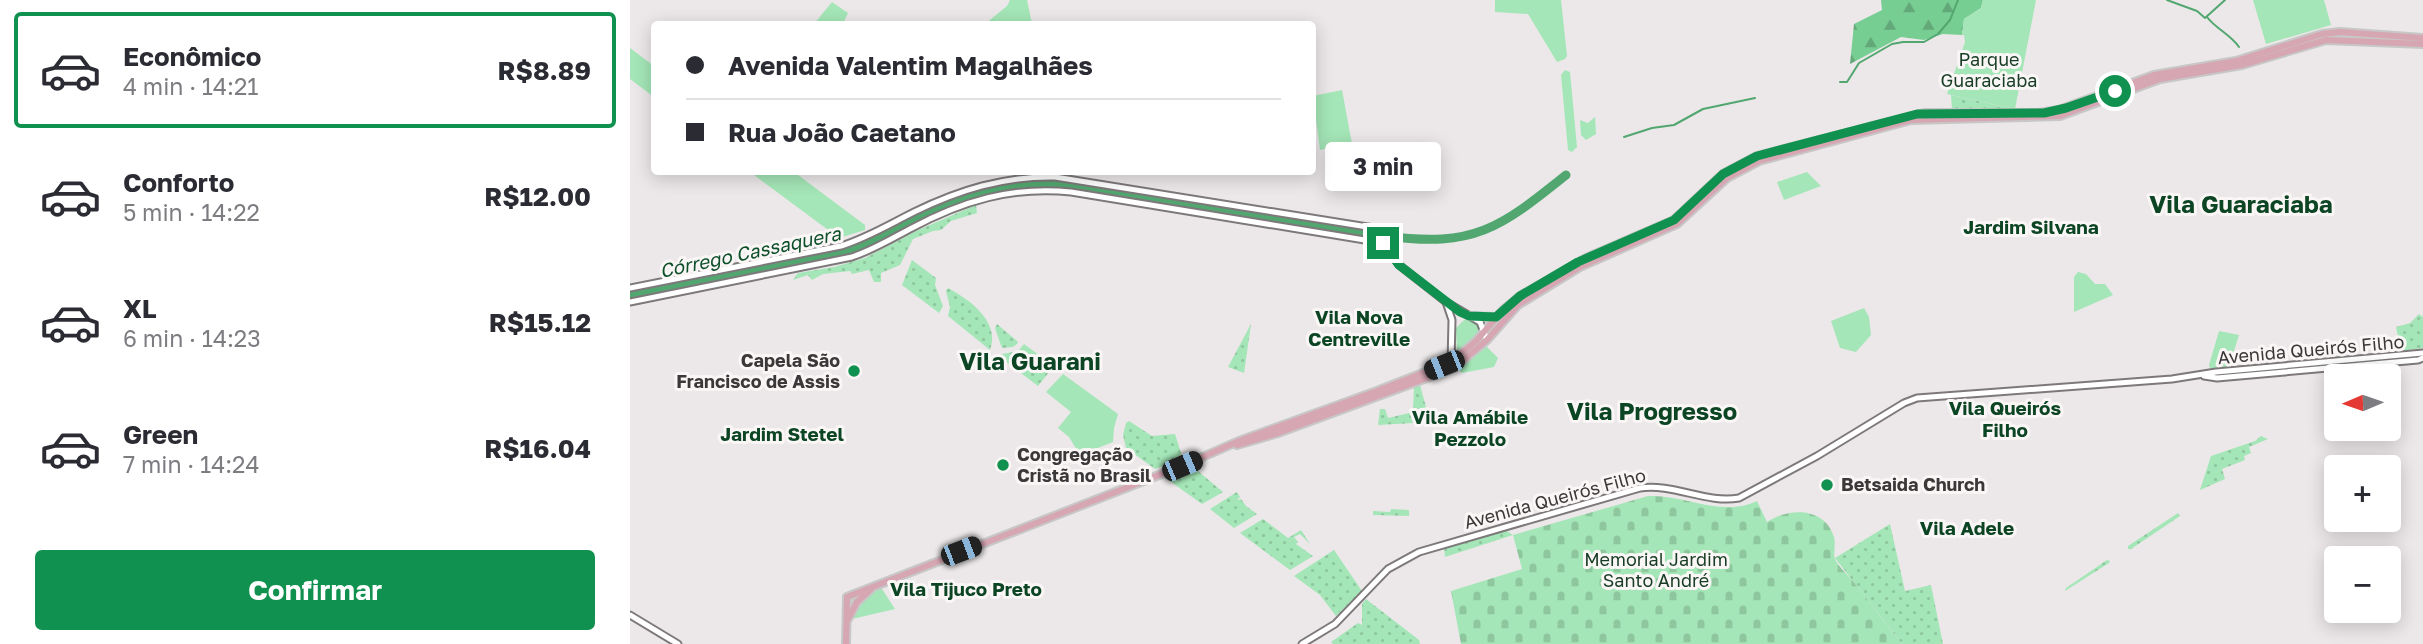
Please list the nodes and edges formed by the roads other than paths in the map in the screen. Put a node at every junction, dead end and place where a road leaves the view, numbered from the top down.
1 (2333, 36) junction
2 (2423, 38) edge
3 (2379, 39) junction
4 (2423, 44) edge
5 (1383, 243) junction
6 (630, 288) edge
7 (630, 302) edge
8 (1446, 302) junction
9 (1469, 316) junction
10 (1496, 317) junction
11 (1453, 324) junction
12 (1485, 331) junction
13 (1487, 340) junction
14 (2423, 356) edge
15 (1452, 365) junction
16 (878, 584) junction
17 (847, 598) junction
18 (857, 603) junction
19 (630, 615) edge
20 (846, 623) junction
21 (678, 644) edge
22 (846, 644) edge
23 (1302, 644) edge

1 - 3 main road
1 - 10 main road
1 - 13 main road
2 - 3 main road
3 - 4 main road
5 - 6 main road
5 - 7 main road
5 - 8 main road
8 - 9 main road
8 - 11 main road
9 - 10 main road
9 - 11 main road
9 - 12 main road
10 - 12 main road
11 - 15 main road
12 - 13 main road
12 - 15 main road
13 - 15 main road
14 - 23 main road, Avenida Queirós Filho
15 - 16 main road
16 - 17 main road
16 - 18 main road
17 - 18 main road
17 - 20 main road
18 - 20 main road
19 - 21 main road
20 - 22 main road

